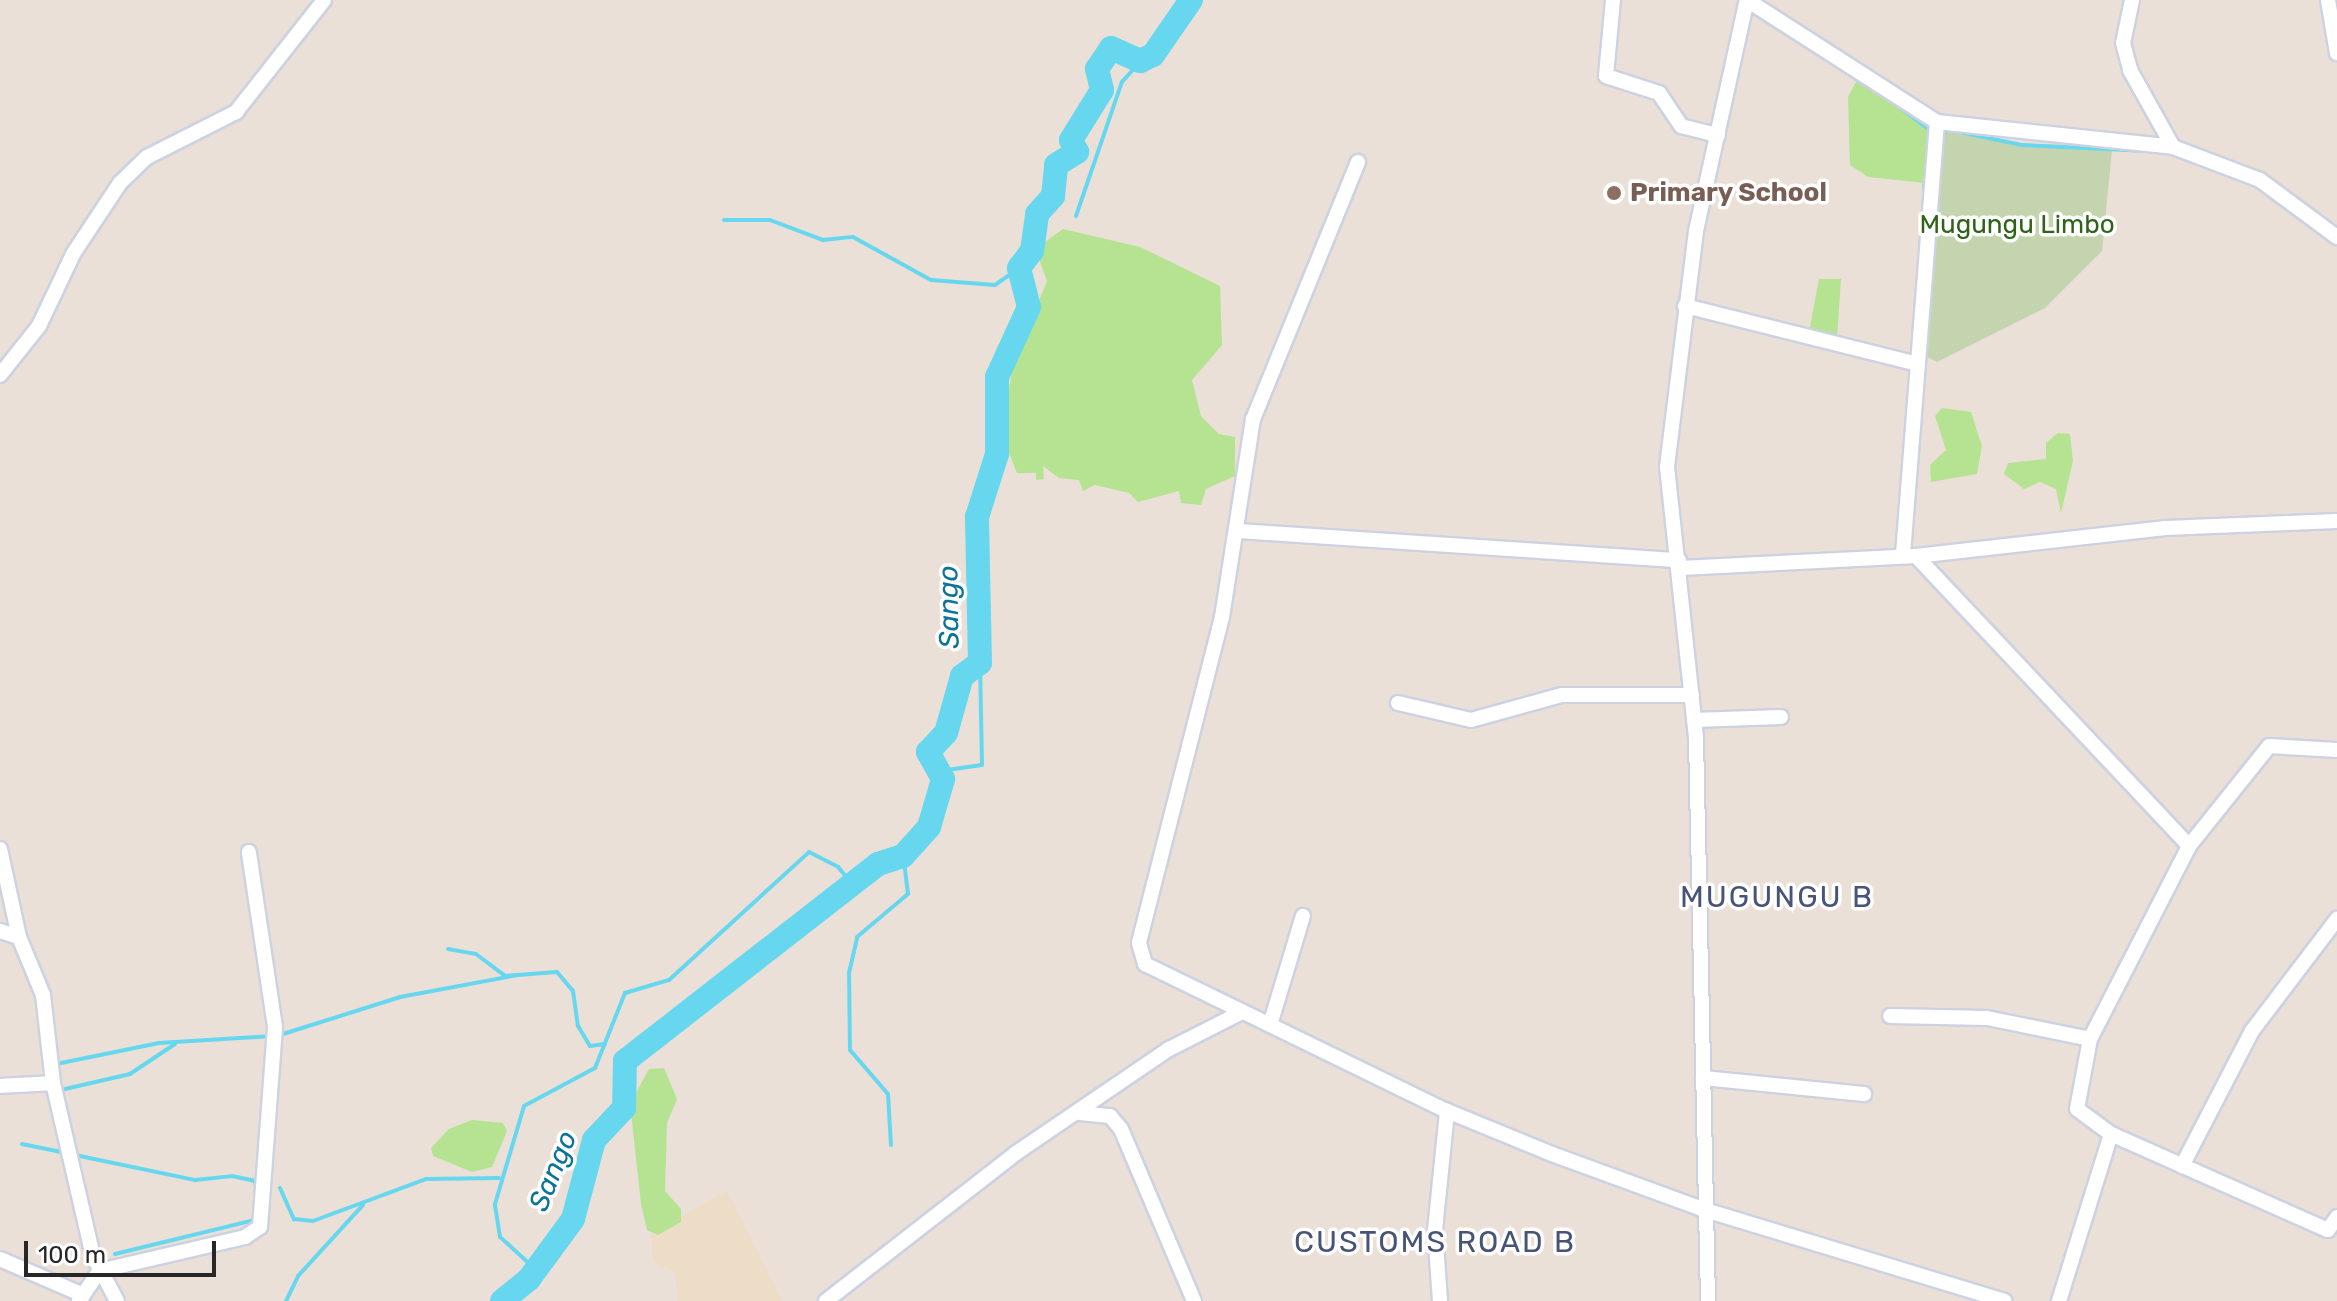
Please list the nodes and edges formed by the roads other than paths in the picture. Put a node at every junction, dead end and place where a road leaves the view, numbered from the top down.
1 (324, 0) edge
2 (1613, 0) edge
3 (1747, 0) edge
4 (2132, 0) edge
5 (2328, 0) edge
6 (2337, 53) edge
7 (1937, 122) junction
8 (1718, 135) junction
9 (2173, 147) junction
10 (1358, 162) dead end
11 (2337, 237) edge
12 (1685, 306) junction
13 (1917, 364) junction
14 (0, 375) edge
15 (2337, 521) edge
16 (1238, 531) junction
17 (1910, 555) junction
18 (1680, 564) junction
19 (1692, 695) junction
20 (1398, 703) dead end
21 (1781, 717) dead end
22 (1694, 720) junction
23 (2337, 750) edge
24 (2189, 846) junction
25 (0, 849) edge
26 (249, 852) dead end
27 (1303, 916) dead end
28 (2337, 919) edge
29 (0, 931) edge
30 (19, 937) junction
31 (1242, 1012) junction
32 (1890, 1016) dead end
33 (1270, 1025) junction
34 (2090, 1039) junction
35 (1703, 1078) junction
36 (53, 1083) junction
37 (0, 1086) edge
38 (1864, 1094) dead end
39 (1447, 1111) junction
40 (1080, 1113) junction
41 (2111, 1134) junction
42 (2182, 1166) junction
43 (1702, 1209) junction
44 (2334, 1228) edge
45 (0, 1259) edge
46 (99, 1271) junction
47 (81, 1298) edge
48 (117, 1301) edge
49 (826, 1301) edge
50 (1194, 1301) edge
51 (1440, 1301) edge
52 (1708, 1301) edge
53 (2004, 1301) edge
54 (2059, 1301) edge

1 - 14 street
2 - 8 street
3 - 7 street
3 - 8 street
4 - 9 street
5 - 6 street
7 - 9 street
7 - 13 street
8 - 12 street
9 - 11 street
10 - 16 street
12 - 13 street
12 - 18 street
13 - 17 street
15 - 17 street
16 - 18 street
16 - 31 street
17 - 18 street
17 - 24 street
18 - 19 street
19 - 20 street
19 - 22 street
21 - 22 street
22 - 35 street
23 - 24 street
24 - 34 street
25 - 30 street
26 - 46 street
27 - 33 street
28 - 42 street
29 - 30 street
30 - 36 street
31 - 33 street
31 - 40 street
32 - 34 street
33 - 39 street
34 - 41 street
35 - 38 street
35 - 43 street
36 - 37 street
36 - 46 street
39 - 43 street
39 - 51 street
40 - 49 street
40 - 50 street
41 - 42 street
41 - 54 street
42 - 44 street
43 - 52 street
43 - 53 street
45 - 47 street
46 - 47 street
46 - 48 street

